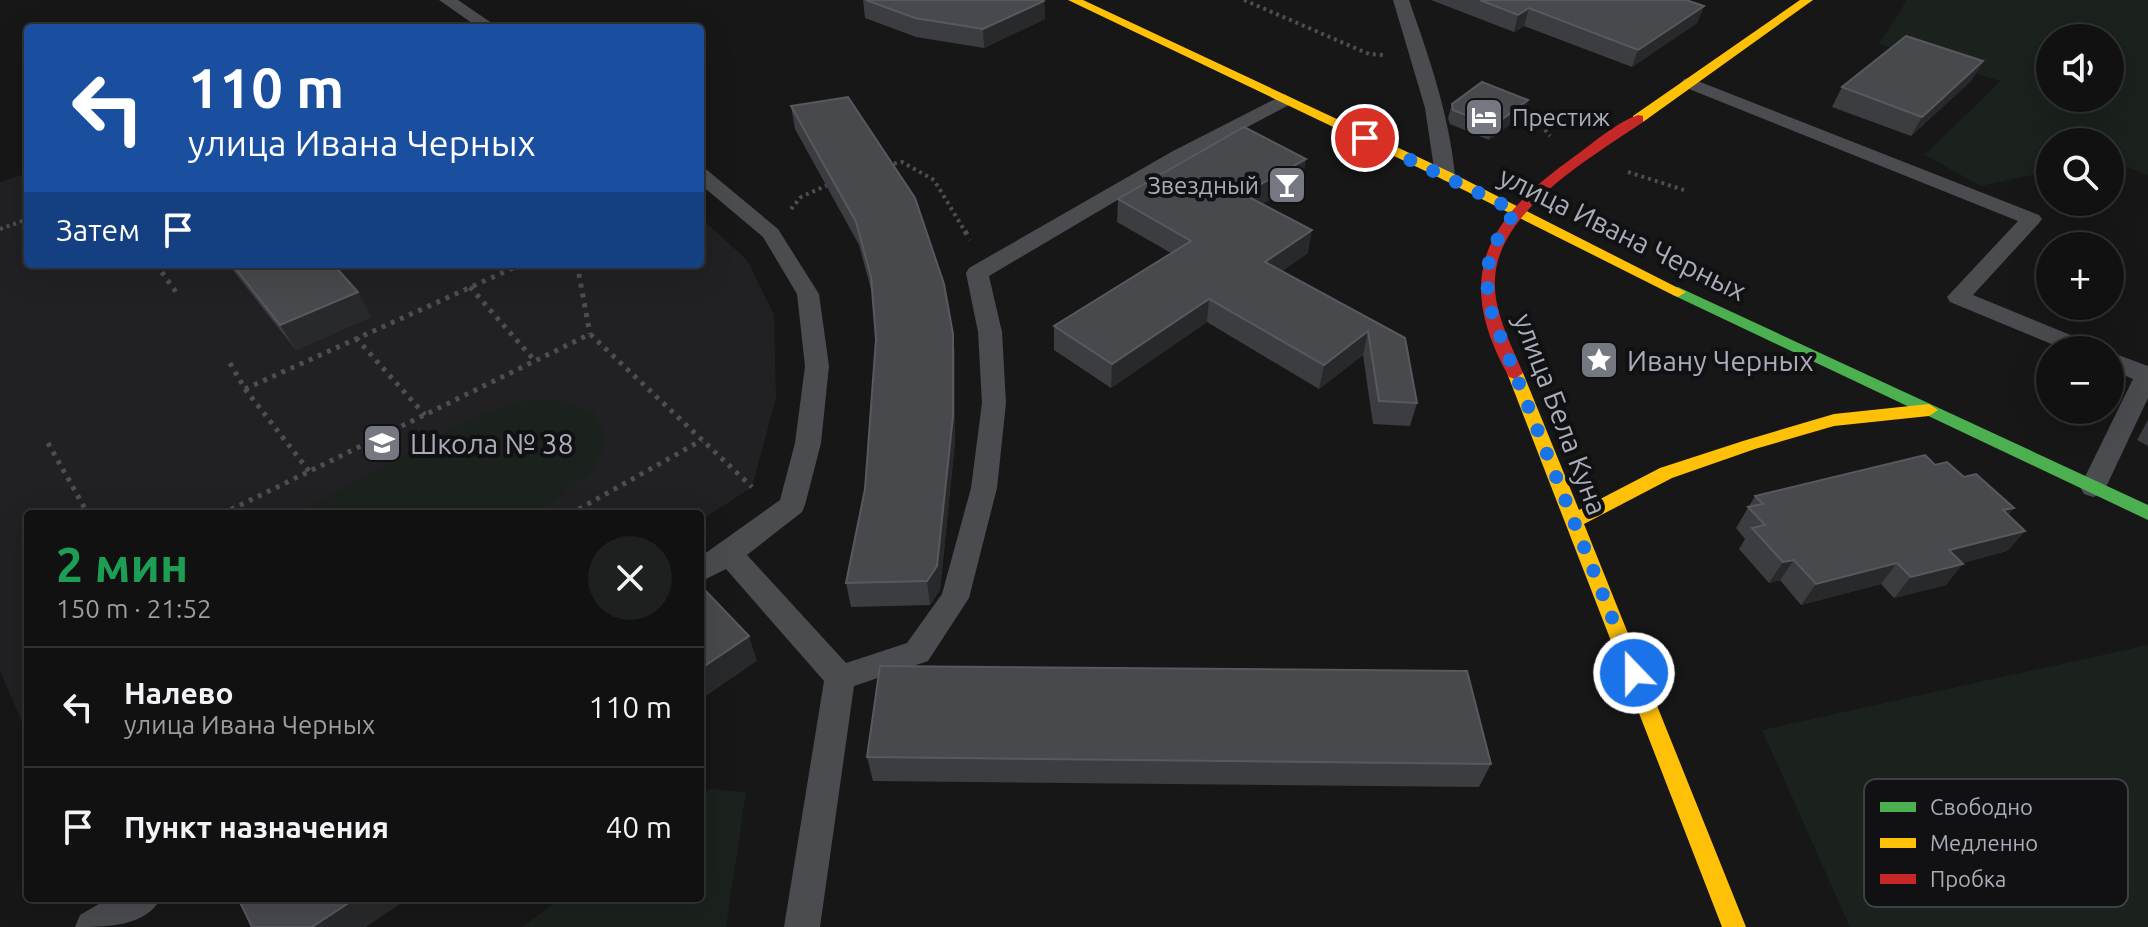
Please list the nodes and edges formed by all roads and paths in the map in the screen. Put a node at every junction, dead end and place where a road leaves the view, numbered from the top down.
1 (447, 0) edge
2 (1074, 0) edge
3 (1244, 0) edge
4 (1401, 0) edge
5 (1807, 0) edge
6 (485, 24) edge
7 (1420, 57) junction
8 (1690, 83) junction
9 (1285, 100) junction
10 (1506, 104) edge
11 (1550, 136) dead end
12 (873, 168) edge
13 (1621, 169) dead end
14 (1445, 175) junction
15 (704, 177) edge
16 (844, 178) edge
17 (1684, 190) dead end
18 (1516, 211) junction
19 (24, 220) edge
20 (0, 229) edge
21 (771, 233) junction
22 (159, 268) edge
23 (513, 268) edge
24 (578, 268) edge
25 (977, 273) junction
26 (470, 287) junction
27 (176, 292) dead end
28 (590, 334) junction
29 (2053, 336) edge
30 (356, 338) junction
31 (535, 361) junction
32 (230, 363) dead end
33 (2124, 366) edge
34 (245, 389) junction
35 (1929, 410) junction
36 (425, 415) junction
37 (2124, 423) edge
38 (2123, 424) edge
39 (702, 440) junction
40 (48, 443) dead end
41 (309, 471) junction
42 (752, 487) dead end
43 (2093, 487) junction
44 (86, 510) edge
45 (230, 510) edge
46 (577, 510) edge
47 (2148, 513) edge
48 (1572, 522) junction
49 (729, 554) junction
50 (704, 569) edge
51 (840, 678) junction
52 (136, 902) edge
53 (93, 927) edge
54 (802, 927) edge
55 (1734, 927) edge

1 - 6 lane
2 - 9 street, улица Ивана Черных
3 - 7 path
4 - 7 lane
5 - 8 street, улица Бела Куна
7 - 14 lane
8 - 18 street, улица Бела Куна
8 - 29 lane
9 - 14 street, улица Ивана Черных
9 - 25 lane
10 - 11 path
12 - 25 path
13 - 17 path
14 - 18 street, улица Ивана Черных
15 - 21 lane
16 - 21 path
18 - 35 street, улица Ивана Черных
18 - 48 street, улица Бела Куна
19 - 20 path
21 - 49 lane
22 - 27 path
23 - 26 path
24 - 28 path
25 - 51 lane
26 - 30 path
26 - 31 path
28 - 31 path
28 - 39 path
30 - 34 path
30 - 36 path
31 - 36 path
32 - 34 path
33 - 37 lane
34 - 41 path
35 - 43 street, улица Ивана Черных
35 - 48 street
36 - 41 path
38 - 43 lane
39 - 42 path
39 - 46 path
40 - 44 path
41 - 45 path
43 - 47 street, улица Ивана Черных
48 - 55 street, улица Бела Куна
49 - 50 lane
49 - 51 lane
51 - 54 lane
52 - 53 lane

